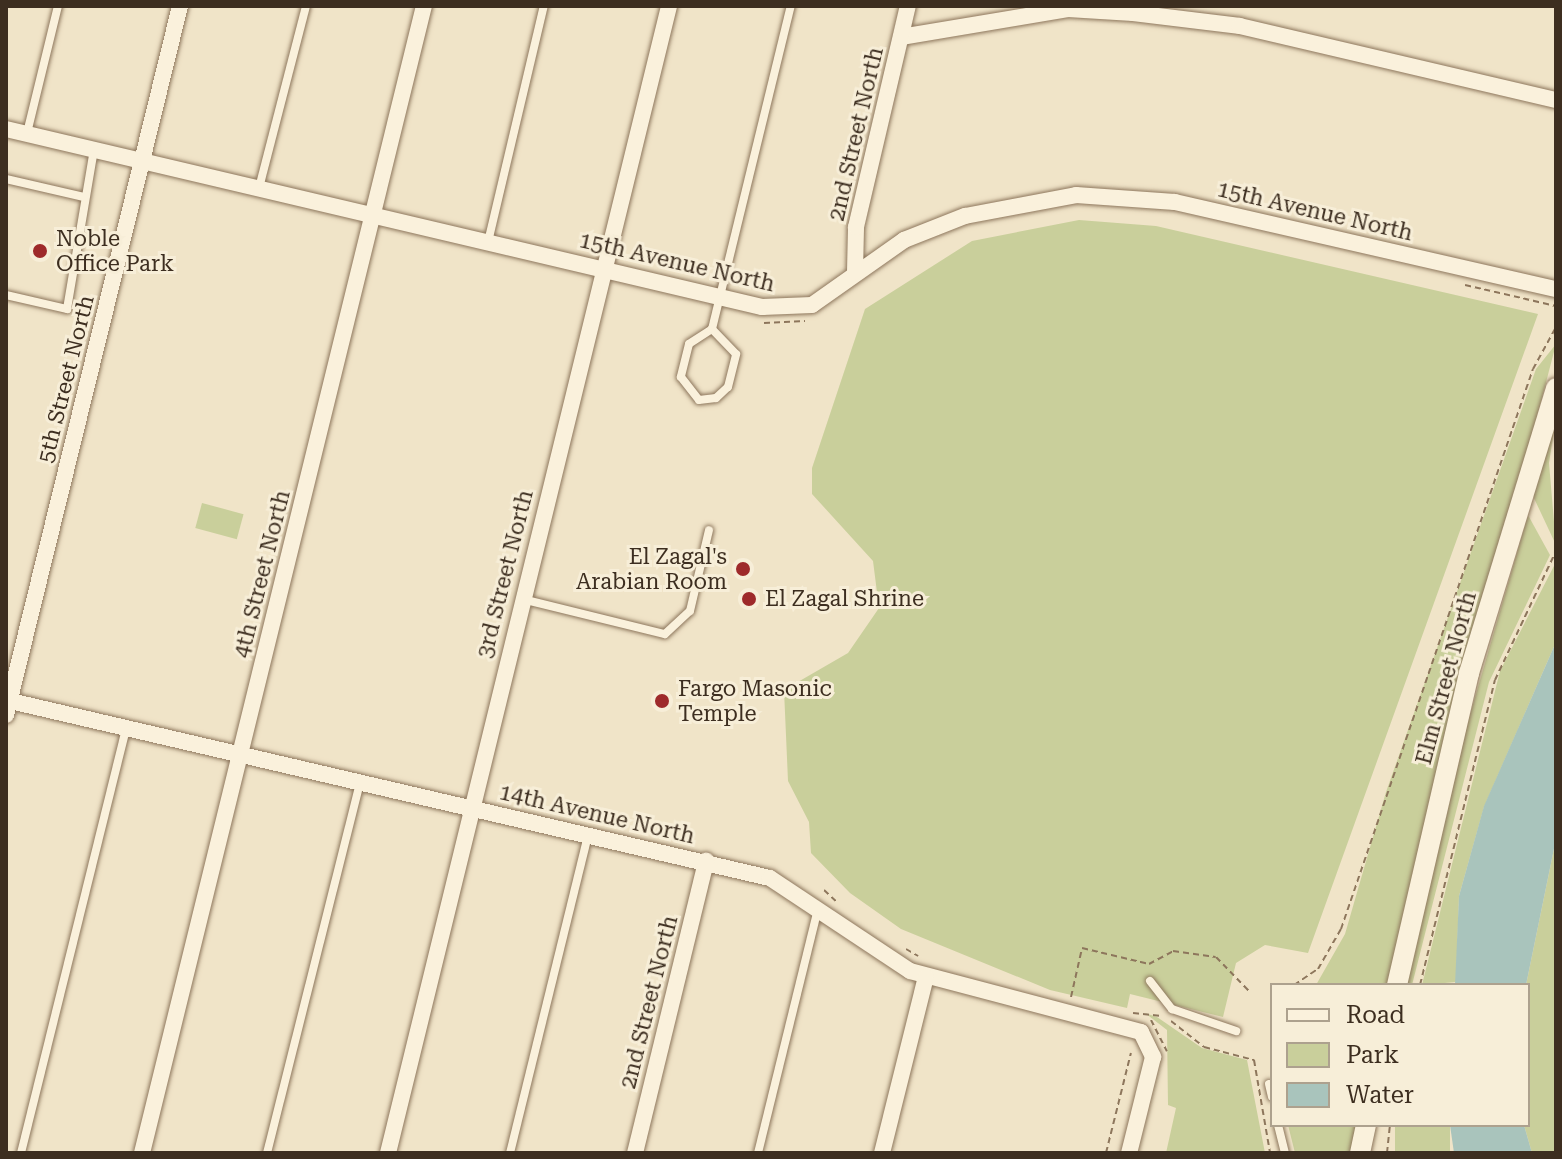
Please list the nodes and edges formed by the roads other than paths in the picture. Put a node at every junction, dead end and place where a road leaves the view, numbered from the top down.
1 (58, 6) edge
2 (180, 6) edge
3 (306, 6) edge
4 (424, 6) edge
5 (544, 6) edge
6 (669, 6) edge
7 (791, 6) edge
8 (908, 6) edge
9 (1133, 10) edge
10 (901, 37) junction
11 (1556, 100) edge
12 (6, 129) edge
13 (27, 134) junction
14 (94, 150) junction
15 (142, 161) junction
16 (6, 179) edge
17 (259, 189) junction
18 (84, 197) junction
19 (373, 215) junction
20 (488, 242) junction
21 (604, 268) junction
22 (855, 272) junction
23 (1556, 289) edge
24 (6, 295) edge
25 (720, 297) junction
26 (712, 329) junction
27 (1556, 388) edge
28 (709, 530) dead end
29 (522, 599) junction
30 (7, 706) edge
31 (126, 728) junction
32 (241, 753) junction
33 (360, 782) junction
34 (471, 808) junction
35 (588, 834) junction
36 (706, 861) junction
37 (818, 909) junction
38 (926, 970) junction
39 (1150, 981) dead end
40 (1397, 983) edge
41 (1236, 1031) dead end
42 (1269, 1084) dead end
43 (1270, 1088) edge
44 (1278, 1127) edge
45 (1366, 1127) edge
46 (21, 1153) edge
47 (142, 1153) edge
48 (267, 1153) edge
49 (388, 1153) edge
50 (510, 1153) edge
51 (635, 1153) edge
52 (758, 1153) edge
53 (882, 1153) edge
54 (1129, 1153) edge
55 (1285, 1153) edge
56 (1360, 1153) edge

1 - 13 lane
2 - 15 street, 5th Street North
3 - 17 lane
4 - 19 street, 4th Street North
5 - 20 lane
6 - 21 street, 3rd Street North
7 - 25 lane
8 - 10 street, 2nd Street North
9 - 10 street
9 - 11 street
10 - 22 street, 2nd Street North
12 - 13 street, 15th Avenue North
13 - 14 street, 15th Avenue North
14 - 15 street, 15th Avenue North
14 - 18 lane
15 - 17 street, 15th Avenue North
15 - 30 street, 5th Street North
16 - 18 lane
17 - 19 street, 15th Avenue North
18 - 24 lane
19 - 20 street, 15th Avenue North
19 - 32 street, 4th Street North
20 - 21 street, 15th Avenue North
21 - 25 street, 15th Avenue North
21 - 29 street, 3rd Street North
22 - 23 street, 15th Avenue North
22 - 25 street, 15th Avenue North
25 - 26 lane
26 - 26 lane
27 - 40 street, Elm Street North
28 - 29 lane
29 - 34 street, 3rd Street North
30 - 31 street, 14th Avenue North
31 - 32 street, 14th Avenue North
31 - 46 lane
32 - 33 street, 14th Avenue North
32 - 47 street, 4th Street North
33 - 34 street, 14th Avenue North
33 - 48 lane
34 - 35 street, 14th Avenue North
34 - 49 street, 3rd Street North
35 - 36 street, 14th Avenue North
35 - 50 lane
36 - 37 street, 14th Avenue North
36 - 51 street, 2nd Street North
37 - 38 street, 14th Avenue North
37 - 52 lane
38 - 53 street
38 - 54 street, 14th Avenue North
39 - 41 lane
42 - 43 lane
44 - 55 lane
45 - 56 street

